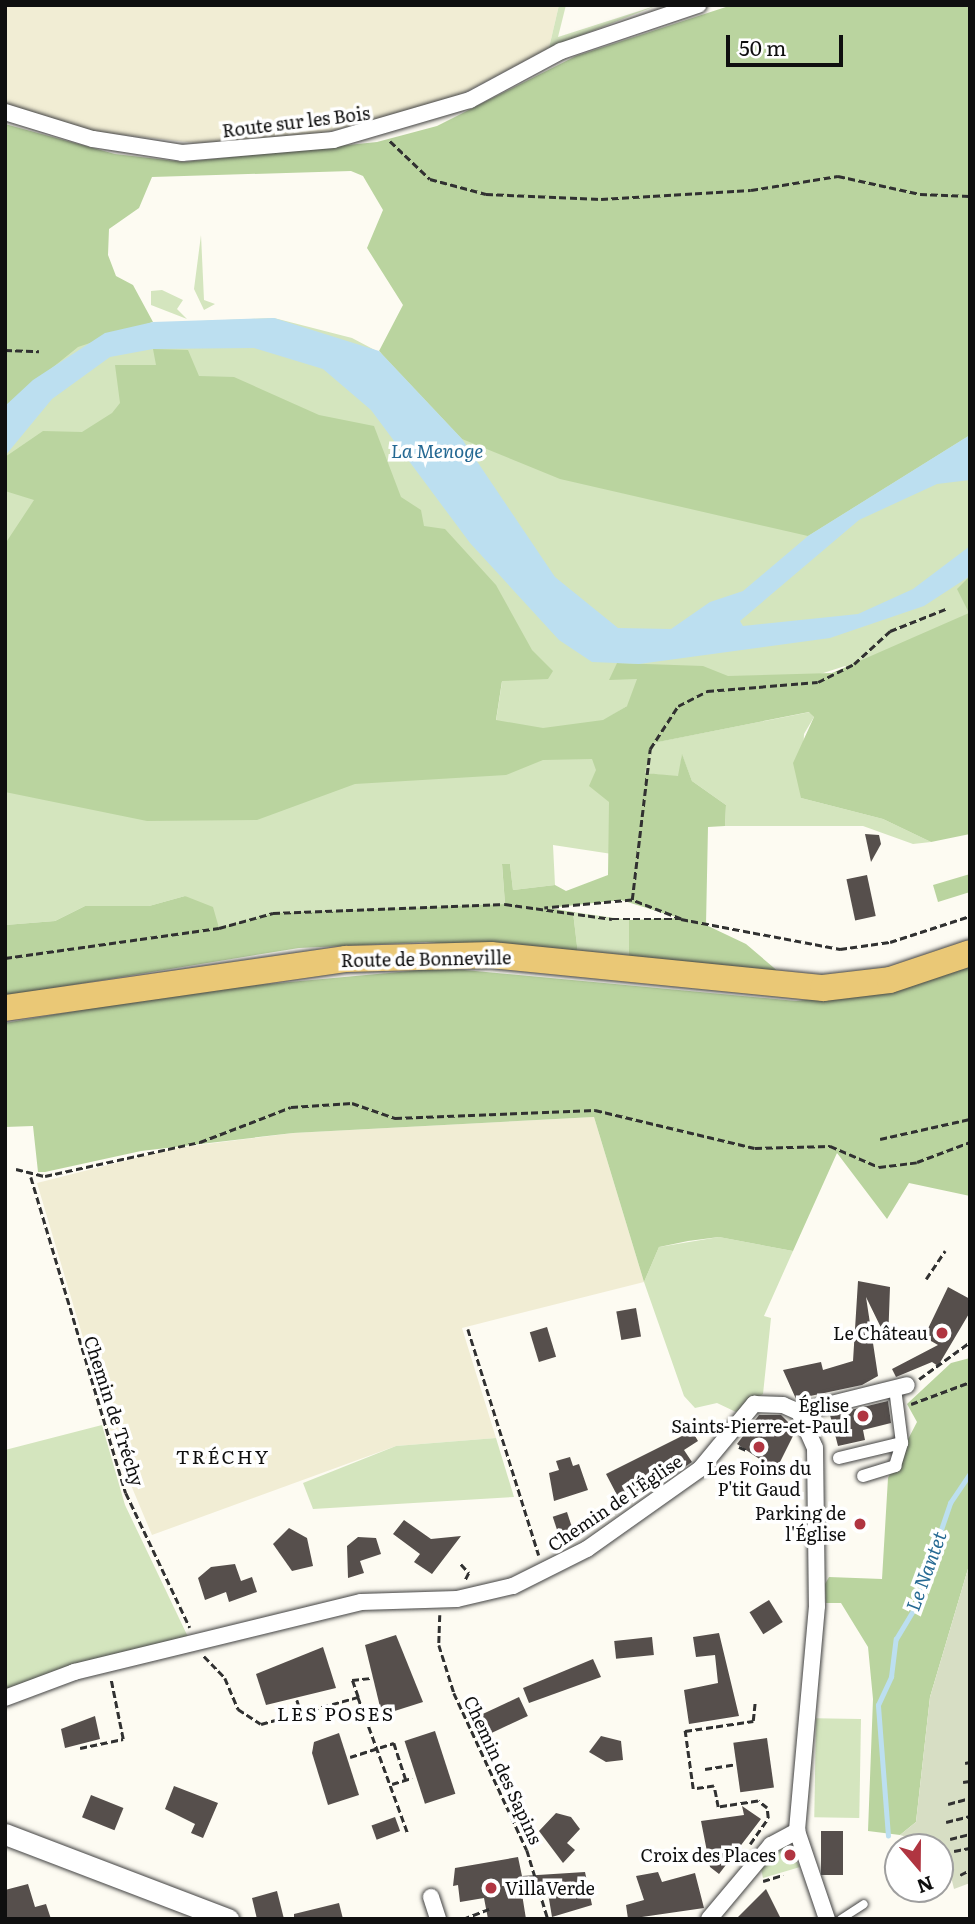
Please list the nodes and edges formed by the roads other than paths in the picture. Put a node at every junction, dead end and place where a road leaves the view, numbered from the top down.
1 (698, 5) edge
2 (5, 112) edge
3 (970, 953) edge
4 (5, 1008) edge
5 (901, 1387) joint
6 (800, 1412) junction
7 (902, 1443) junction
8 (839, 1458) dead end
9 (863, 1476) dead end
10 (5, 1698) edge
11 (797, 1831) junction
12 (5, 1834) edge
13 (431, 1897) dead end
14 (864, 1904) dead end
15 (228, 1919) edge
16 (438, 1919) edge
17 (709, 1919) edge
18 (827, 1919) edge
19 (841, 1919) edge

1 - 2 street, Route sur les Bois
3 - 4 main road, Route de Bonneville
5 - 6 street
5 - 7 street
6 - 10 street, Chemin de l'Église
6 - 11 street
7 - 8 street
7 - 9 street
11 - 17 street
11 - 18 street
12 - 15 street
13 - 16 street
14 - 19 lane

